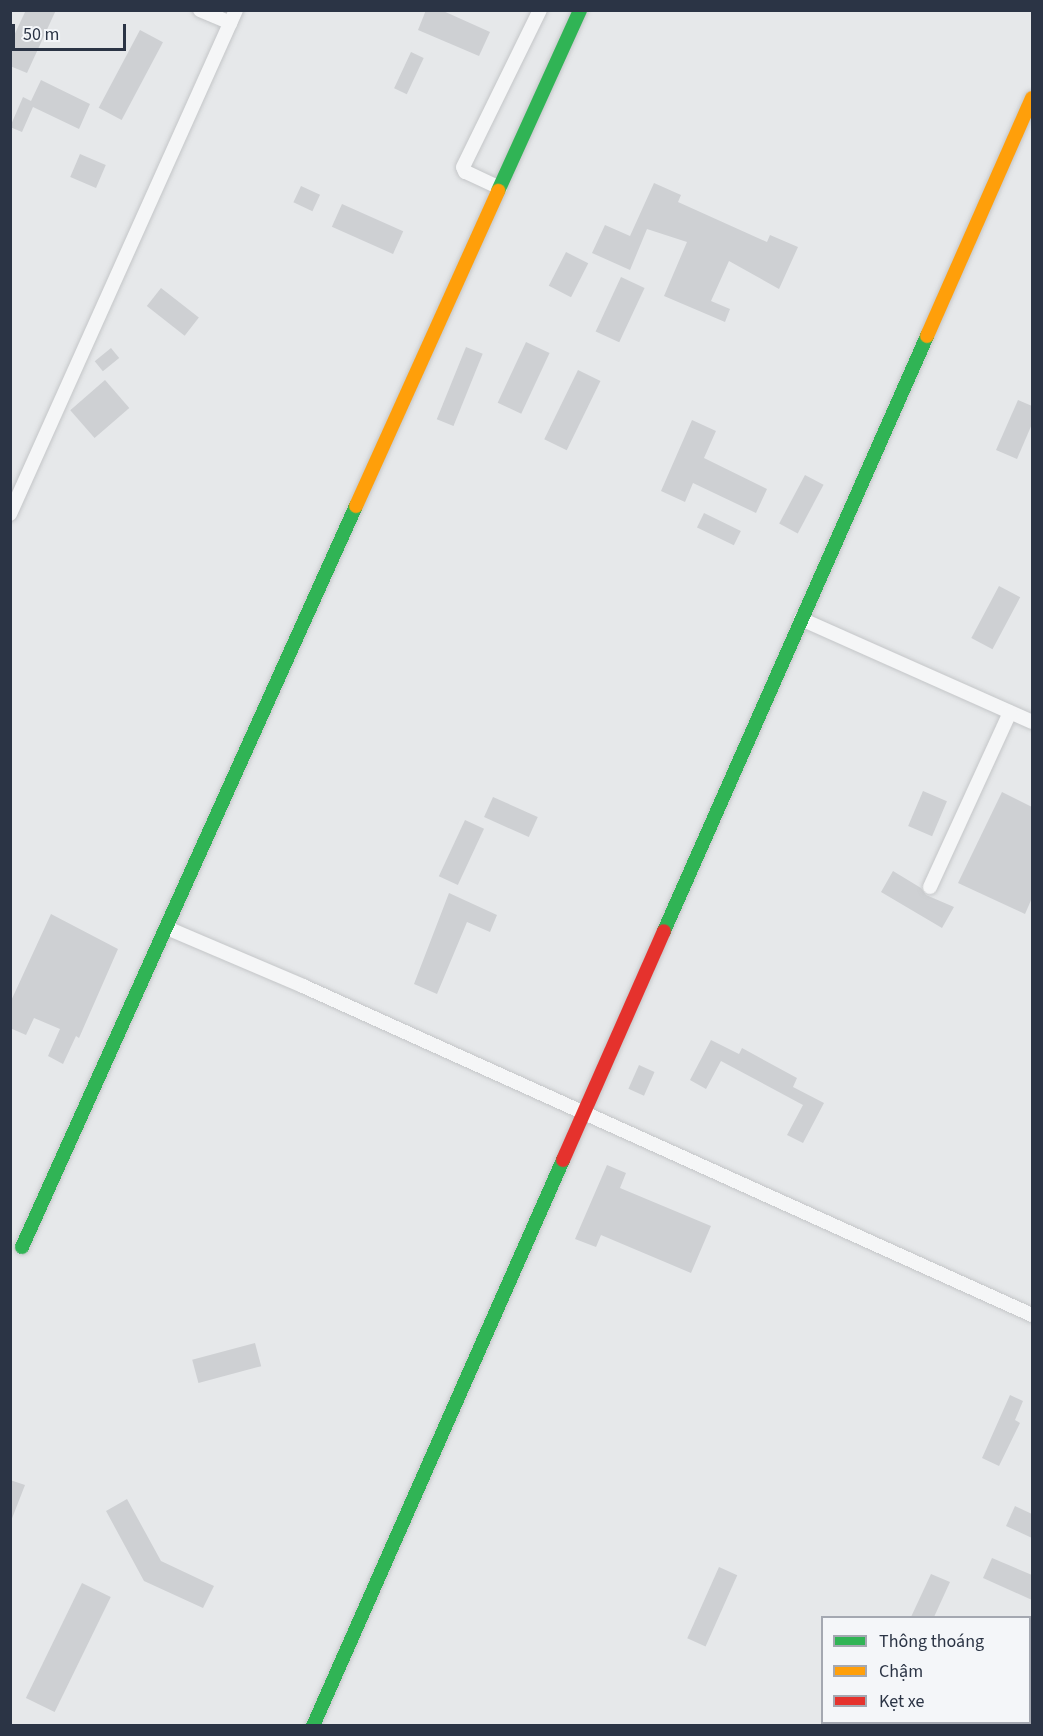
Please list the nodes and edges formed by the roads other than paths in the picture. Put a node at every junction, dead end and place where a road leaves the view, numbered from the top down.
1 (200, 10) edge
2 (540, 10) edge
3 (580, 10) edge
4 (233, 17) edge
5 (1032, 98) edge
6 (500, 188) junction
7 (10, 514) edge
8 (801, 620) junction
9 (1010, 712) junction
10 (1032, 722) edge
11 (930, 887) dead end
12 (167, 928) junction
13 (584, 1114) junction
14 (22, 1247) dead end
15 (1032, 1315) edge
16 (313, 1725) edge

1 - 4 street
2 - 6 street
3 - 6 street
4 - 7 street
5 - 8 street
6 - 12 street
8 - 9 street
8 - 13 street
9 - 10 street
9 - 11 street
12 - 13 street
12 - 14 street
13 - 15 street
13 - 16 street

